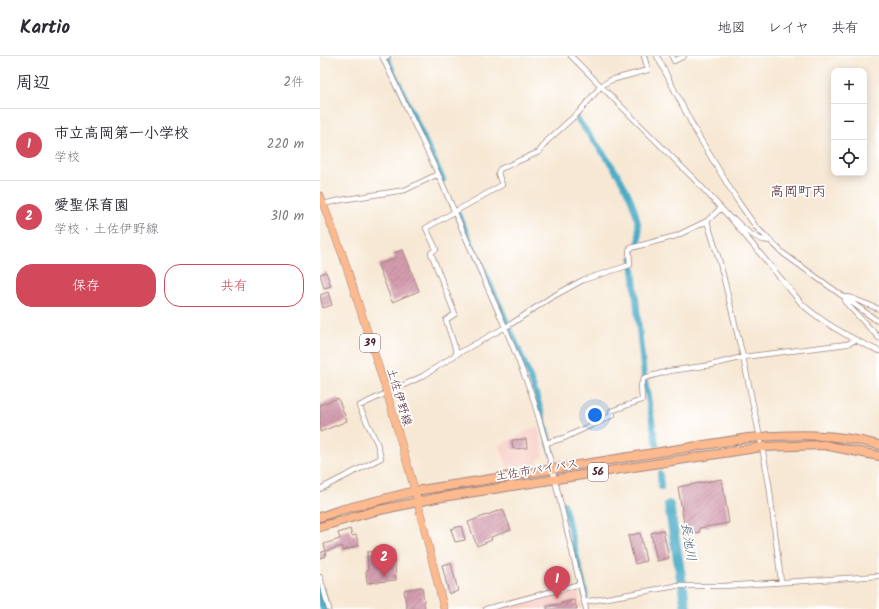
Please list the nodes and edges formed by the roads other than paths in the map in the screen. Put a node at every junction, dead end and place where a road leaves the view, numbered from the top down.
1 (571, 56) edge
2 (644, 56) edge
3 (657, 56) edge
4 (672, 56) edge
5 (684, 56) edge
6 (384, 57) edge
7 (601, 86) junction
8 (438, 174) junction
9 (320, 196) edge
10 (323, 204) junction
11 (721, 208) junction
12 (455, 211) junction
13 (732, 220) junction
14 (707, 221) junction
15 (770, 241) junction
16 (845, 298) junction
17 (879, 309) edge
18 (879, 322) edge
19 (507, 326) junction
20 (879, 338) edge
21 (856, 340) junction
22 (879, 351) edge
23 (457, 354) junction
24 (743, 357) junction
25 (387, 393) junction
26 (759, 437) junction
27 (549, 443) junction
28 (879, 445) edge
29 (762, 447) junction
30 (879, 456) edge
31 (552, 470) junction
32 (554, 479) junction
33 (320, 489) edge
34 (416, 491) junction
35 (418, 502) junction
36 (320, 517) edge
37 (320, 527) edge
38 (320, 577) edge
39 (878, 577) edge
40 (781, 582) junction
41 (580, 584) junction
42 (584, 602) junction
43 (329, 609) edge
44 (444, 609) edge
45 (486, 609) edge
46 (586, 609) edge

1 - 7 street
2 - 7 street
3 - 15 street
4 - 5 street
6 - 8 street
7 - 11 street
7 - 12 street
8 - 10 street
8 - 12 street
9 - 10 main road, 土佐伊野線 / 39
10 - 25 main road, 土佐伊野線 / 39
11 - 13 street
11 - 14 street
12 - 19 street
12 - 23 street
13 - 15 street
13 - 21 street
14 - 19 street
14 - 24 street
15 - 16 street
16 - 17 street
16 - 18 street
16 - 20 street
19 - 23 street
19 - 27 street
21 - 22 street
21 - 24 street
23 - 25 street
24 - 26 street
24 - 27 street
25 - 33 street
25 - 34 main road, 土佐伊野線 / 39
26 - 28 highway, 土佐市バイパス / 56
26 - 29 street
26 - 31 highway, 土佐市バイパス / 56
27 - 31 street
29 - 30 highway, 土佐市バイパス / 56
29 - 32 highway, 土佐市バイパス / 56
29 - 40 street
31 - 32 street
31 - 34 highway, 土佐市バイパス / 56
32 - 35 highway, 土佐市バイパス / 56
32 - 41 street
34 - 35 main road, 土佐伊野線 / 39
34 - 36 highway, 土佐市バイパス / 56
35 - 37 highway, 土佐市バイパス / 56
35 - 44 main road, 土佐伊野線 / 39
38 - 43 street
39 - 40 street
40 - 42 street
41 - 42 street
41 - 45 street
42 - 46 street

